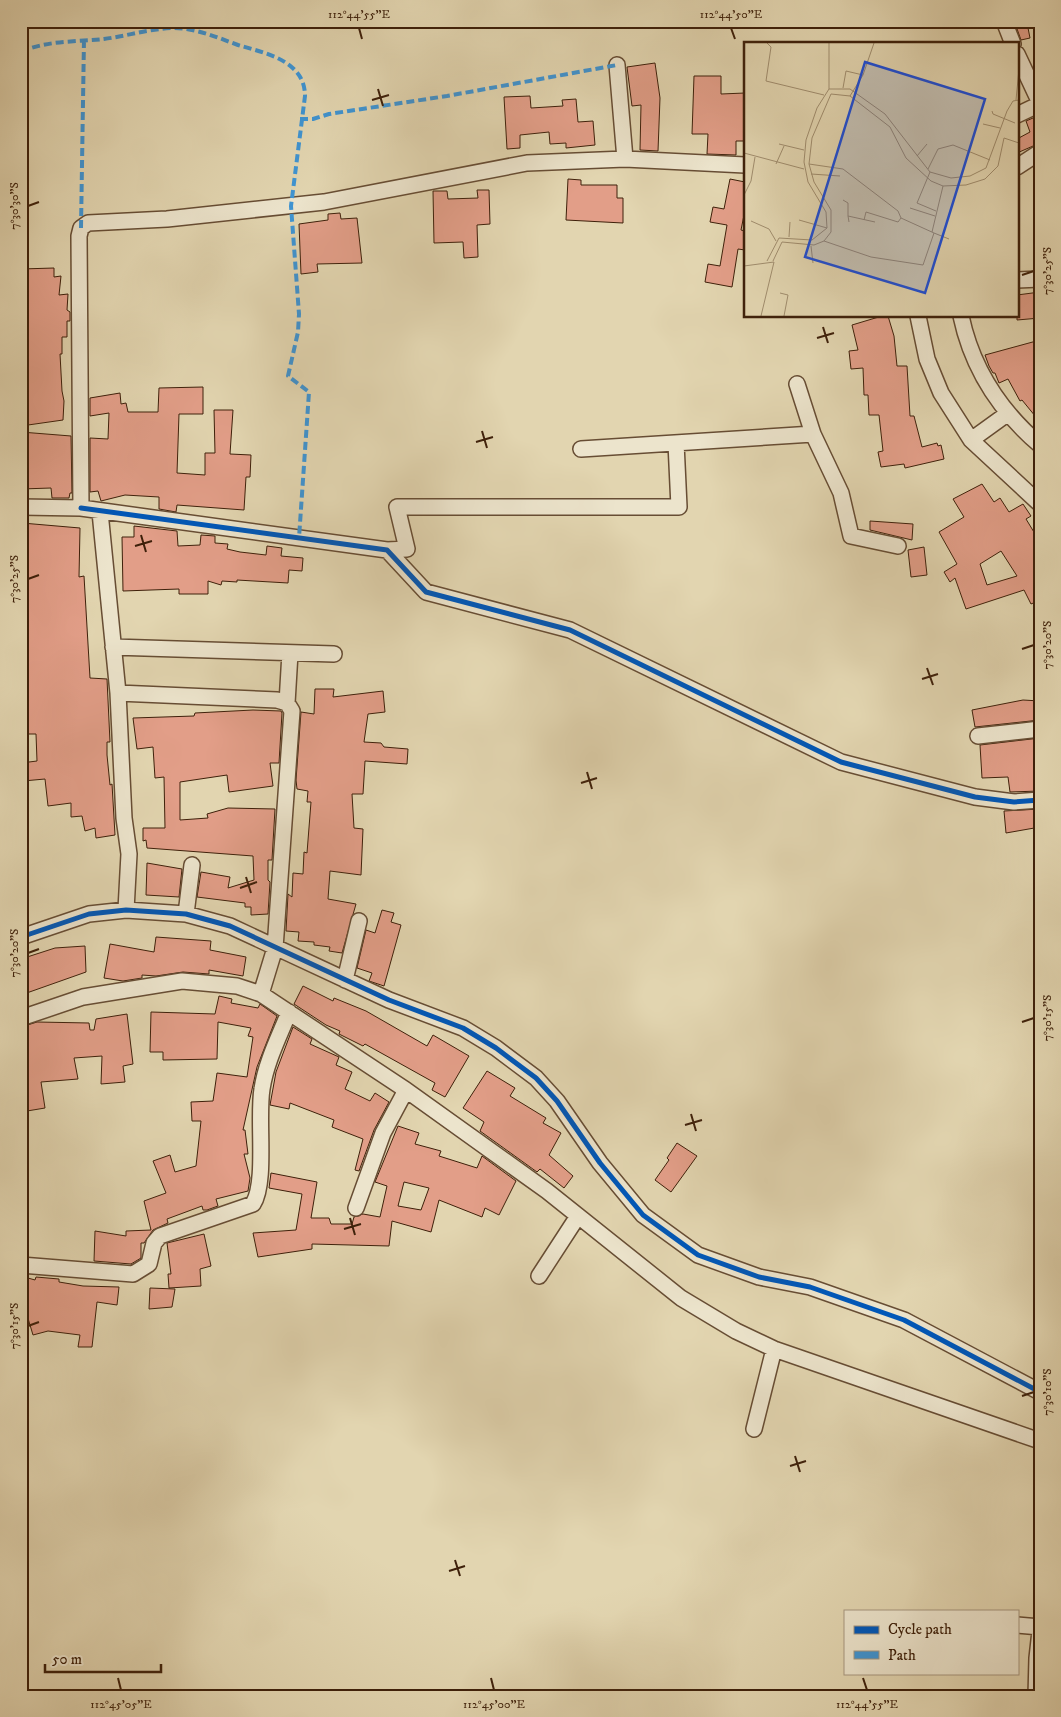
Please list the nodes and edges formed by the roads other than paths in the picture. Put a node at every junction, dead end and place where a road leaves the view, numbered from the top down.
1 (1004, 21) edge
2 (1012, 42) edge
3 (1018, 56) edge
4 (617, 65) dead end
5 (1039, 101) edge
6 (1018, 114) edge
7 (1040, 152) edge
8 (625, 159) junction
9 (744, 165) edge
10 (1018, 166) edge
11 (1040, 279) edge
12 (1018, 280) edge
13 (918, 318) edge
14 (962, 318) edge
15 (797, 384) dead end
16 (1001, 418) junction
17 (813, 434) junction
18 (974, 438) junction
19 (676, 443) junction
20 (1040, 445) edge
21 (582, 448) dead end
22 (1040, 504) edge
23 (21, 507) edge
24 (81, 508) junction
25 (100, 512) junction
26 (898, 546) dead end
27 (387, 550) junction
28 (113, 647) junction
29 (290, 652) junction
30 (334, 654) dead end
31 (118, 693) junction
32 (287, 703) junction
33 (1040, 729) edge
34 (978, 736) dead end
35 (1040, 800) edge
36 (192, 866) dead end
37 (126, 910) junction
38 (186, 914) junction
39 (359, 921) dead end
40 (21, 937) edge
41 (273, 955) junction
42 (345, 980) junction
43 (261, 994) junction
44 (289, 1012) junction
45 (21, 1018) edge
46 (406, 1090) junction
47 (356, 1208) dead end
48 (578, 1216) junction
49 (21, 1265) edge
50 (540, 1276) dead end
51 (774, 1349) junction
52 (1040, 1392) edge
53 (754, 1429) dead end
54 (1040, 1441) edge
55 (1018, 1625) edge
56 (1040, 1627) edge
57 (1040, 1631) edge
58 (1036, 1696) edge

1 - 2 street
3 - 5 street
4 - 8 street
5 - 6 street
7 - 10 street
8 - 9 street
8 - 24 street
11 - 12 street
13 - 18 street
14 - 16 street
15 - 17 street
16 - 18 street
16 - 20 street
17 - 19 street
17 - 26 street
18 - 22 street
19 - 21 street
19 - 27 street
23 - 24 street
24 - 25 street
25 - 27 street
25 - 28 street
27 - 35 street
28 - 29 street
28 - 31 street
29 - 30 street
29 - 32 street
31 - 32 street
31 - 37 street
32 - 41 street
33 - 34 street
36 - 38 street
37 - 38 street
37 - 40 street
38 - 41 street
39 - 42 street
41 - 42 street
41 - 43 street
42 - 52 street
43 - 44 street
43 - 45 street
44 - 46 street
44 - 49 street
46 - 47 street
46 - 48 street
48 - 50 street
48 - 51 street
51 - 53 street
51 - 54 street
55 - 56 street
57 - 58 street

